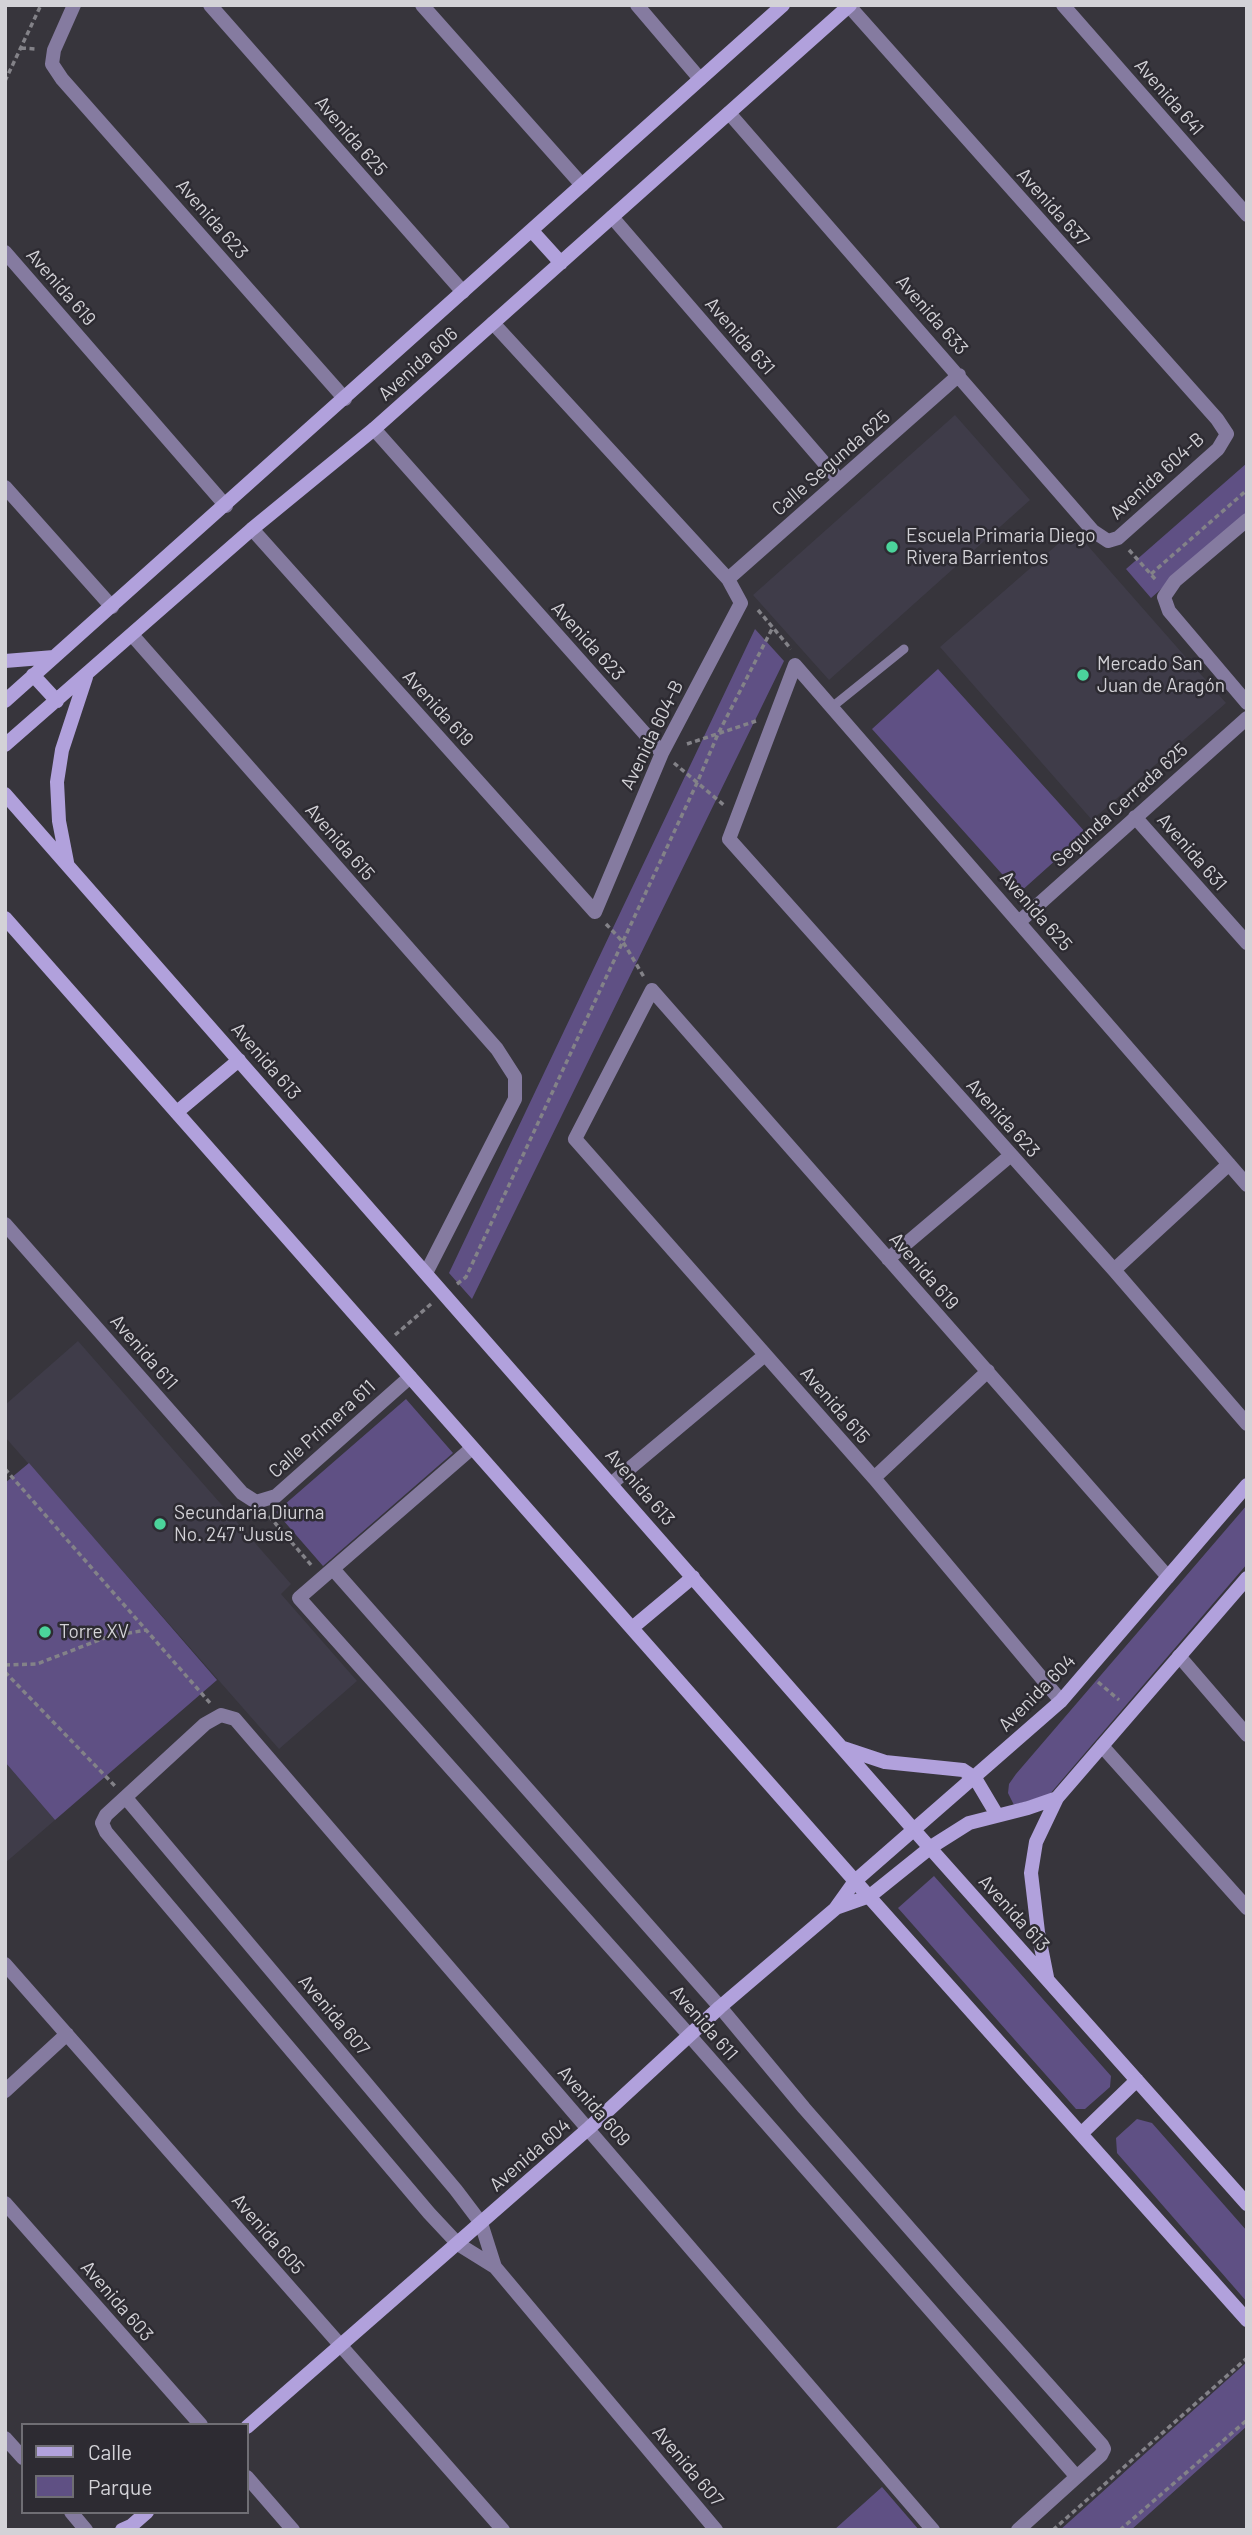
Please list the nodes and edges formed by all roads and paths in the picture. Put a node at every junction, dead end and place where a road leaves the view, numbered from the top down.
1 (41, 5) edge
2 (74, 5) edge
3 (210, 5) edge
4 (422, 5) edge
5 (636, 5) edge
6 (783, 5) edge
7 (1063, 5) edge
8 (849, 6) edge
9 (700, 79) junction
10 (5, 81) edge
11 (729, 113) junction
12 (582, 185) junction
13 (1247, 215) edge
14 (612, 217) junction
15 (532, 231) junction
16 (5, 253) edge
17 (561, 263) junction
18 (463, 292) junction
19 (493, 323) junction
20 (959, 375) junction
21 (345, 399) junction
22 (374, 429) junction
23 (1227, 434) joint
24 (839, 480) junction
25 (5, 486) edge
26 (1247, 490) edge
27 (226, 506) junction
28 (1247, 520) edge
29 (252, 528) junction
30 (1113, 540) junction
31 (1151, 574) junction
32 (728, 579) junction
33 (1165, 595) junction
34 (741, 603) junction
35 (112, 607) junction
36 (773, 627) junction
37 (133, 636) junction
38 (904, 649) dead end
39 (54, 657) junction
40 (5, 662) edge
41 (795, 665) junction
42 (33, 675) junction
43 (86, 675) junction
44 (5, 701) edge
45 (57, 701) junction
46 (1247, 703) edge
47 (832, 707) junction
48 (776, 714) junction
49 (1247, 718) edge
50 (718, 734) junction
51 (5, 746) edge
52 (662, 753) junction
53 (697, 783) junction
54 (5, 794) edge
55 (737, 816) junction
56 (1135, 817) junction
57 (67, 863) junction
58 (594, 912) junction
59 (5, 918) edge
60 (1020, 921) junction
61 (623, 942) junction
62 (1247, 943) edge
63 (652, 990) junction
64 (239, 1060) junction
65 (177, 1112) junction
66 (1011, 1155) junction
67 (1228, 1164) junction
68 (1247, 1185) edge
69 (5, 1224) edge
70 (888, 1259) junction
71 (1114, 1270) junction
72 (426, 1273) junction
73 (444, 1293) junction
74 (383, 1346) junction
75 (765, 1355) junction
76 (988, 1371) junction
77 (410, 1377) junction
78 (1247, 1424) edge
79 (472, 1448) junction
80 (5, 1469) edge
81 (874, 1478) junction
82 (611, 1484) junction
83 (1247, 1485) edge
84 (256, 1502) junction
85 (328, 1574) junction
86 (693, 1577) junction
87 (1168, 1577) junction
88 (1247, 1578) edge
89 (632, 1628) junction
90 (146, 1630) junction
91 (1179, 1656) junction
92 (5, 1665) edge
93 (5, 1672) edge
94 (1086, 1672) junction
95 (1061, 1702) junction
96 (1132, 1711) junction
97 (221, 1715) junction
98 (1247, 1735) edge
99 (1102, 1746) junction
100 (843, 1748) junction
101 (975, 1778) junction
102 (126, 1798) junction
103 (1057, 1798) junction
104 (997, 1815) junction
105 (914, 1830) junction
106 (931, 1847) junction
107 (855, 1881) junction
108 (870, 1896) junction
109 (1247, 1908) edge
110 (835, 1909) junction
111 (5, 1964) edge
112 (1047, 1978) junction
113 (720, 2007) junction
114 (67, 2034) junction
115 (690, 2035) junction
116 (1138, 2080) junction
117 (5, 2091) edge
118 (589, 2129) junction
119 (1082, 2133) junction
120 (5, 2203) edge
121 (1247, 2204) edge
122 (481, 2223) junction
123 (458, 2244) junction
124 (495, 2267) junction
125 (1247, 2320) edge
126 (341, 2346) junction
127 (1247, 2358) edge
128 (1247, 2420) edge
129 (199, 2423) edge
130 (248, 2426) edge
131 (5, 2438) edge
132 (21, 2456) edge
133 (1076, 2476) junction
134 (248, 2478) edge
135 (73, 2514) edge
136 (145, 2514) edge
137 (128, 2528) edge
138 (86, 2530) edge
139 (293, 2530) edge
140 (503, 2530) edge
141 (716, 2530) edge
142 (933, 2530) edge
143 (1018, 2530) edge
144 (1053, 2530) edge
145 (1120, 2530) edge

1 - 10 path
2 - 21 street, Avenida 623
3 - 18 street, Avenida 625
4 - 12 street
5 - 9 street
6 - 9 street, Avenida 606
7 - 13 street, Avenida 641
8 - 11 street, Avenida 606
8 - 23 street, Avenida 637
9 - 12 street, Avenida 606
11 - 14 street, Avenida 606
11 - 20 street, Avenida 633
12 - 15 street, Avenida 606
14 - 17 street, Avenida 606
14 - 24 street, Avenida 631
15 - 17 street
15 - 18 street, Avenida 606
16 - 27 street, Avenida 619
17 - 19 street, Avenida 606
18 - 21 street, Avenida 606
19 - 22 street, Avenida 606
19 - 32 street
20 - 24 street, Calle Segunda 625
20 - 30 street, Avenida 633
21 - 27 street, Avenida 606
22 - 29 street, Avenida 606
22 - 52 street, Avenida 623
23 - 30 street, Avenida 604-B
24 - 32 street, Calle Segunda 625
25 - 35 street
26 - 31 path
27 - 35 street, Avenida 606
28 - 33 street
29 - 37 street, Avenida 606
29 - 58 street, Avenida 619
30 - 31 path
31 - 33 path
32 - 34 street
33 - 46 street
34 - 36 path
34 - 52 street, Avenida 604-B
35 - 39 street, Avenida 606
36 - 41 path
36 - 50 path
37 - 43 street, Avenida 606
37 - 72 street, Avenida 615
38 - 47 lane
39 - 40 street
39 - 42 street, Avenida 606
41 - 47 street, Avenida 625
41 - 48 street
42 - 44 street, Avenida 606
42 - 45 street
43 - 45 street, Avenida 606
43 - 57 street
45 - 51 street, Avenida 606
47 - 60 street, Avenida 625
48 - 50 path
48 - 55 street
49 - 56 street, Segunda Cerrada 625
50 - 52 path
50 - 53 path
52 - 53 path
52 - 58 street, Avenida 604-B
53 - 55 path
53 - 61 path
54 - 57 street, Avenida 613
55 - 66 street, Avenida 623
56 - 60 street, Segunda Cerrada 625
56 - 62 street, Avenida 631
57 - 64 street, Avenida 613
58 - 61 path
59 - 65 street
60 - 67 street, Avenida 625
61 - 63 path
61 - 73 path
63 - 70 street, Avenida 619
63 - 75 street, Avenida 615
64 - 65 street
64 - 72 street, Avenida 613
65 - 74 street
66 - 70 street
66 - 71 street, Avenida 623
67 - 68 street, Avenida 625
67 - 71 street
69 - 84 street, Avenida 611
70 - 76 street, Avenida 619
71 - 78 street, Avenida 623
72 - 73 street, Avenida 613
73 - 74 path
73 - 82 street, Avenida 613
74 - 77 street
75 - 81 street, Avenida 615
75 - 82 street
76 - 81 street
76 - 87 street, Avenida 619
77 - 79 street
77 - 84 street, Calle Primera 611
79 - 85 street
79 - 89 street
80 - 90 path
81 - 95 street, Avenida 615
82 - 86 street, Avenida 613
83 - 87 street, Avenida 604
84 - 85 path
85 - 113 street, Avenida 611
85 - 115 street, Avenida 611
86 - 89 street
86 - 100 street, Avenida 613
87 - 94 street, Avenida 604
88 - 91 street
89 - 107 street
90 - 92 path
90 - 97 path
91 - 96 street
91 - 98 street
93 - 102 path
94 - 95 street, Avenida 604
94 - 96 path
95 - 101 street, Avenida 604
96 - 99 street
97 - 102 street
97 - 118 street, Avenida 609
99 - 103 street
99 - 109 street
100 - 101 street
100 - 105 street, Avenida 613
101 - 104 street
101 - 105 street, Avenida 604
102 - 122 street, Avenida 607
102 - 123 street, Avenida 607
103 - 104 street, Avenida 604
103 - 112 street
104 - 106 street, Avenida 604
105 - 106 street, Avenida 613
105 - 107 street, Avenida 604
106 - 108 street, Avenida 604
106 - 112 street, Avenida 613
107 - 108 street
107 - 110 street, Avenida 604
108 - 110 street, Avenida 604
108 - 119 street
110 - 113 street, Avenida 604
111 - 114 street, Avenida 605
112 - 116 street, Avenida 613
113 - 115 street, Avenida 604
113 - 133 street, Avenida 611
114 - 117 street
114 - 126 street, Avenida 605
115 - 118 street, Avenida 604
115 - 133 street, Avenida 611
116 - 119 street
116 - 121 street, Avenida 613
118 - 122 street, Avenida 604
118 - 142 street, Avenida 609
119 - 125 street
120 - 129 street, Avenida 603
122 - 123 street, Avenida 604
122 - 124 street, Avenida 607
123 - 124 street, Avenida 607
123 - 126 street, Avenida 604
124 - 141 street, Avenida 607
126 - 130 street, Avenida 604
126 - 140 street, Avenida 605
127 - 144 path
128 - 145 path
131 - 132 street
133 - 143 street
134 - 139 street
135 - 138 street
136 - 137 street

